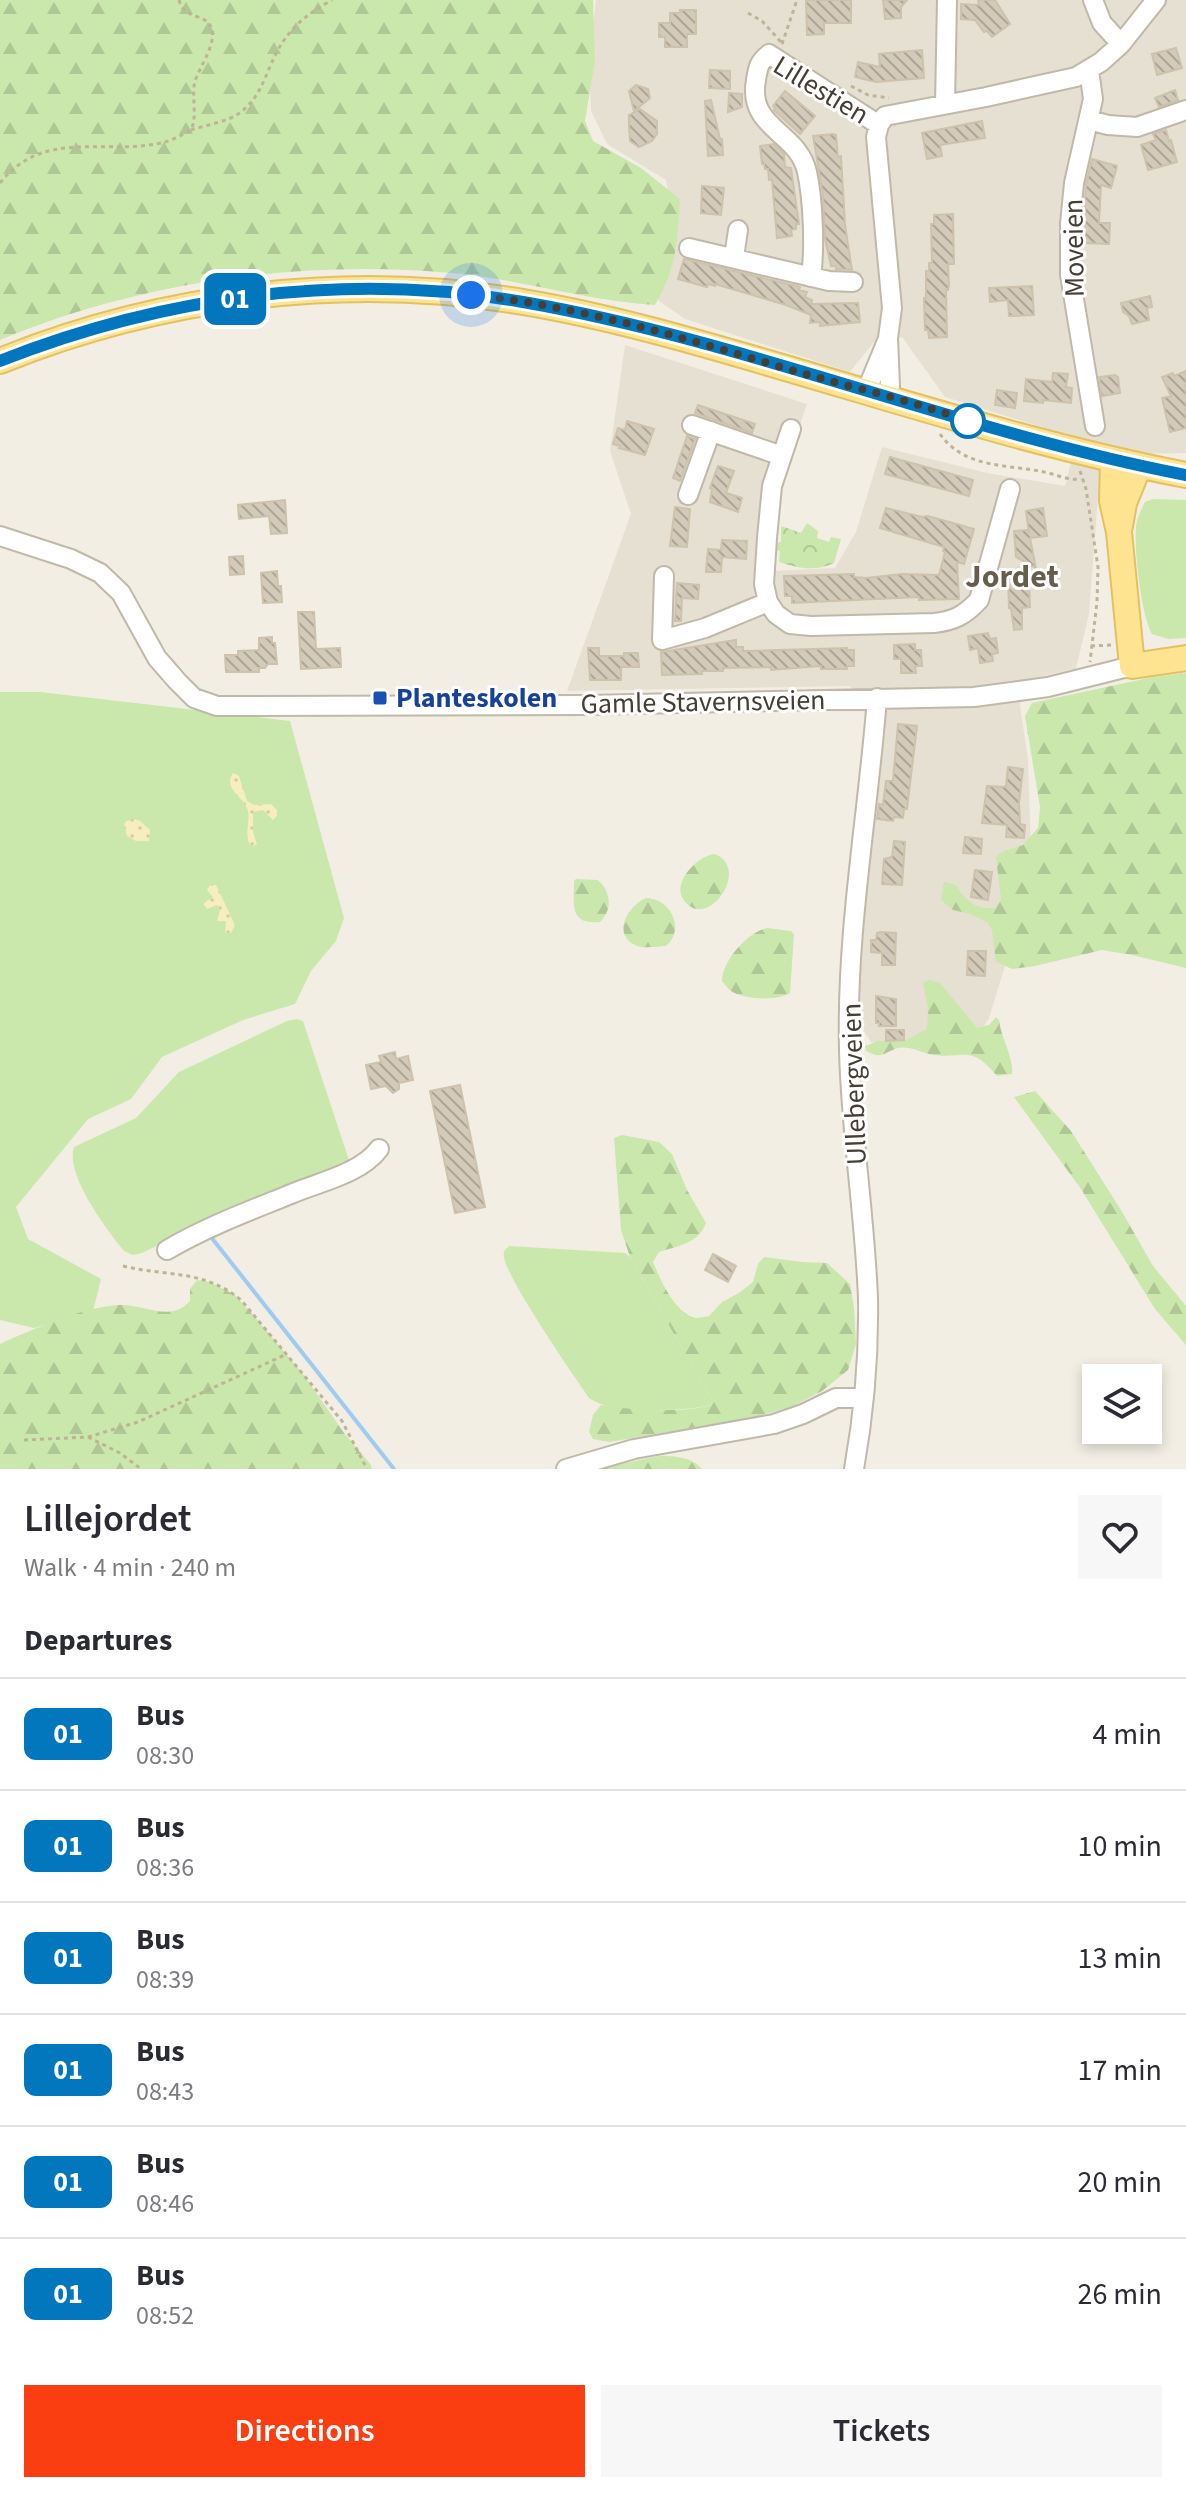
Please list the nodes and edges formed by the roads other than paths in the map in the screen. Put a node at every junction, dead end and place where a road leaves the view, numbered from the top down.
1 (947, 0) edge
2 (1093, 0) edge
3 (1156, 0) edge
4 (1121, 44) junction
5 (1089, 70) junction
6 (945, 104) junction
7 (1186, 110) edge
8 (1089, 120) junction
9 (879, 125) junction
10 (738, 230) dead end
11 (689, 248) dead end
12 (734, 257) junction
13 (811, 277) junction
14 (853, 282) dead end
15 (0, 361) edge
16 (876, 394) junction
17 (692, 425) dead end
18 (1095, 426) dead end
19 (791, 429) dead end
20 (711, 431) junction
21 (782, 456) junction
22 (1113, 460) junction
23 (1139, 466) junction
24 (1186, 475) edge
25 (1010, 489) dead end
26 (688, 495) dead end
27 (1119, 532) junction
28 (0, 536) edge
29 (664, 576) dead end
30 (768, 602) junction
31 (1128, 656) junction
32 (1186, 658) edge
33 (877, 698) junction
34 (379, 1149) dead end
35 (167, 1250) dead end
36 (864, 1398) junction
37 (566, 1469) edge
38 (854, 1469) edge

1 - 6 street
2 - 4 street
3 - 4 street
4 - 5 street
5 - 6 street
5 - 8 street, Moveien
6 - 9 street
7 - 8 street
8 - 18 street, Moveien
9 - 13 street, Lillestien
9 - 16 street
10 - 12 street
11 - 12 street
12 - 13 street
13 - 14 street
15 - 16 main road
16 - 22 main road
17 - 20 street
19 - 21 street
20 - 21 street
20 - 26 street
21 - 30 street
22 - 23 main road
22 - 27 main road
23 - 24 main road
23 - 27 main road
25 - 30 street
27 - 31 main road
28 - 33 street, Gamle Stavernsveien
29 - 30 street
31 - 32 main road, Gamle Stavernsveien
31 - 33 street, Gamle Stavernsveien
33 - 36 street, Ullebergveien
34 - 35 street
36 - 37 street
36 - 38 street, Ullebergveien

